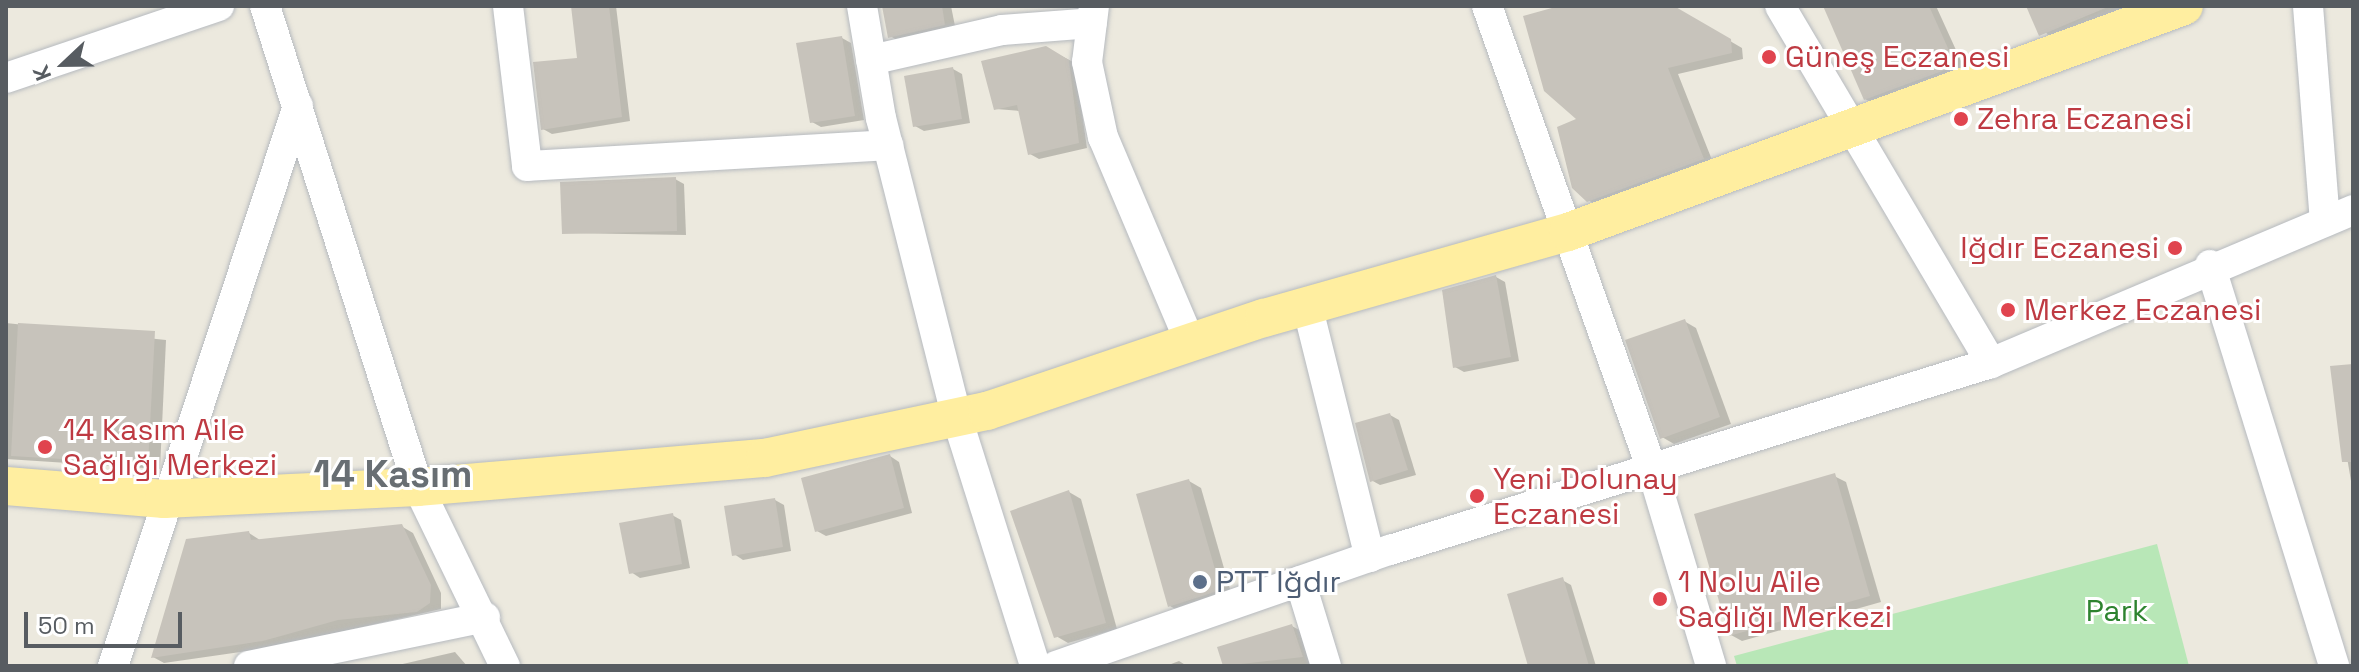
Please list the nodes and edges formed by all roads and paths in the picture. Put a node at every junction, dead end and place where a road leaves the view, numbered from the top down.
1 (219, 6) edge
2 (265, 6) edge
3 (508, 6) edge
4 (862, 6) edge
5 (1487, 6) edge
6 (1780, 6) edge
7 (2184, 6) edge
8 (2308, 6) edge
9 (1093, 15) edge
10 (871, 60) junction
11 (6, 78) edge
12 (298, 106) junction
13 (1854, 129) junction
14 (888, 145) junction
15 (2353, 210) edge
16 (2325, 221) junction
17 (1568, 232) junction
18 (2210, 265) junction
19 (1307, 305) junction
20 (1190, 342) junction
21 (1991, 363) junction
22 (957, 418) junction
23 (1652, 469) junction
24 (6, 486) edge
25 (418, 487) junction
26 (164, 499) junction
27 (1370, 557) junction
28 (1300, 581) junction
29 (485, 617) junction
30 (113, 666) edge
31 (249, 666) edge
32 (505, 666) edge
33 (1035, 666) edge
34 (1056, 666) edge
35 (1326, 666) edge
36 (1711, 666) edge
37 (2334, 666) edge

1 - 11 street
2 - 12 street
3 - 14 street
4 - 10 street
5 - 17 street
6 - 13 street
7 - 13 main road
8 - 16 street
9 - 10 street
9 - 20 street
10 - 14 street
12 - 25 street
12 - 26 street
13 - 17 main road
13 - 21 street
14 - 22 street
15 - 16 street
16 - 18 street
17 - 19 main road
17 - 23 street
18 - 21 street
18 - 37 street
19 - 20 main road
19 - 27 street
20 - 22 main road
21 - 23 street
22 - 25 main road
22 - 33 street
23 - 27 street
23 - 36 street
24 - 26 main road
25 - 26 main road
25 - 29 street
26 - 30 street
27 - 28 street
28 - 34 street
28 - 35 street
29 - 31 street
29 - 32 street

